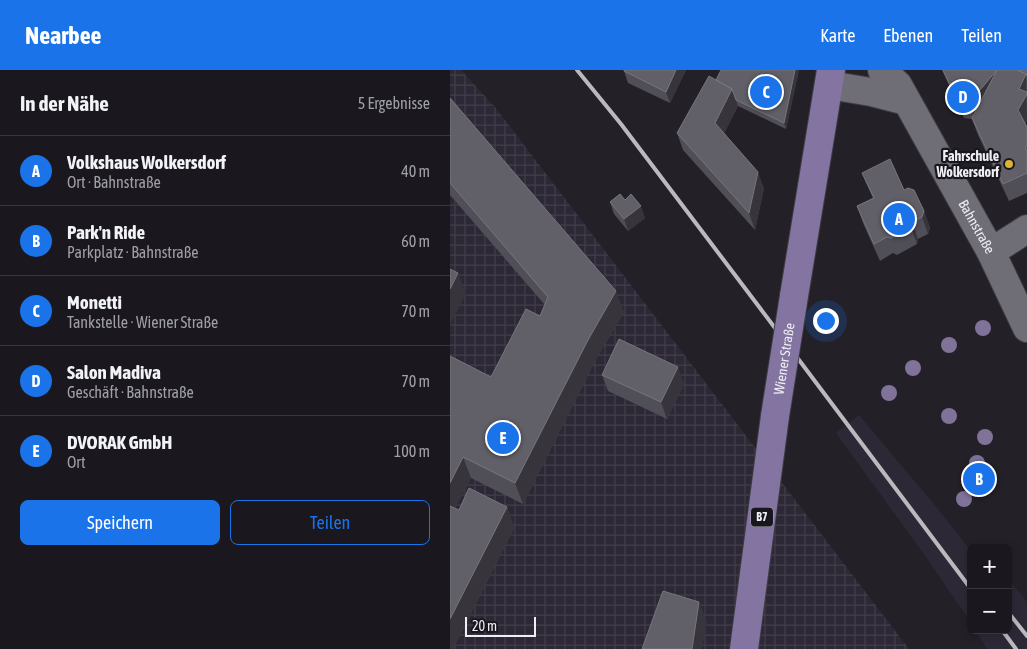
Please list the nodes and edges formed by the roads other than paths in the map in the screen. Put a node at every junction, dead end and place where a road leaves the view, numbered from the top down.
1 (882, 70) edge
2 (907, 70) edge
3 (830, 77) edge
4 (906, 101) junction
5 (1027, 229) edge
6 (991, 252) junction
7 (1027, 328) edge
8 (744, 649) edge

1 - 4 street, Bahnstraße
2 - 4 street
3 - 4 street
3 - 8 main road, Wiener Straße / B7, bridge
4 - 6 street, Bahnstraße
5 - 6 street
6 - 7 street, Bahnstraße

